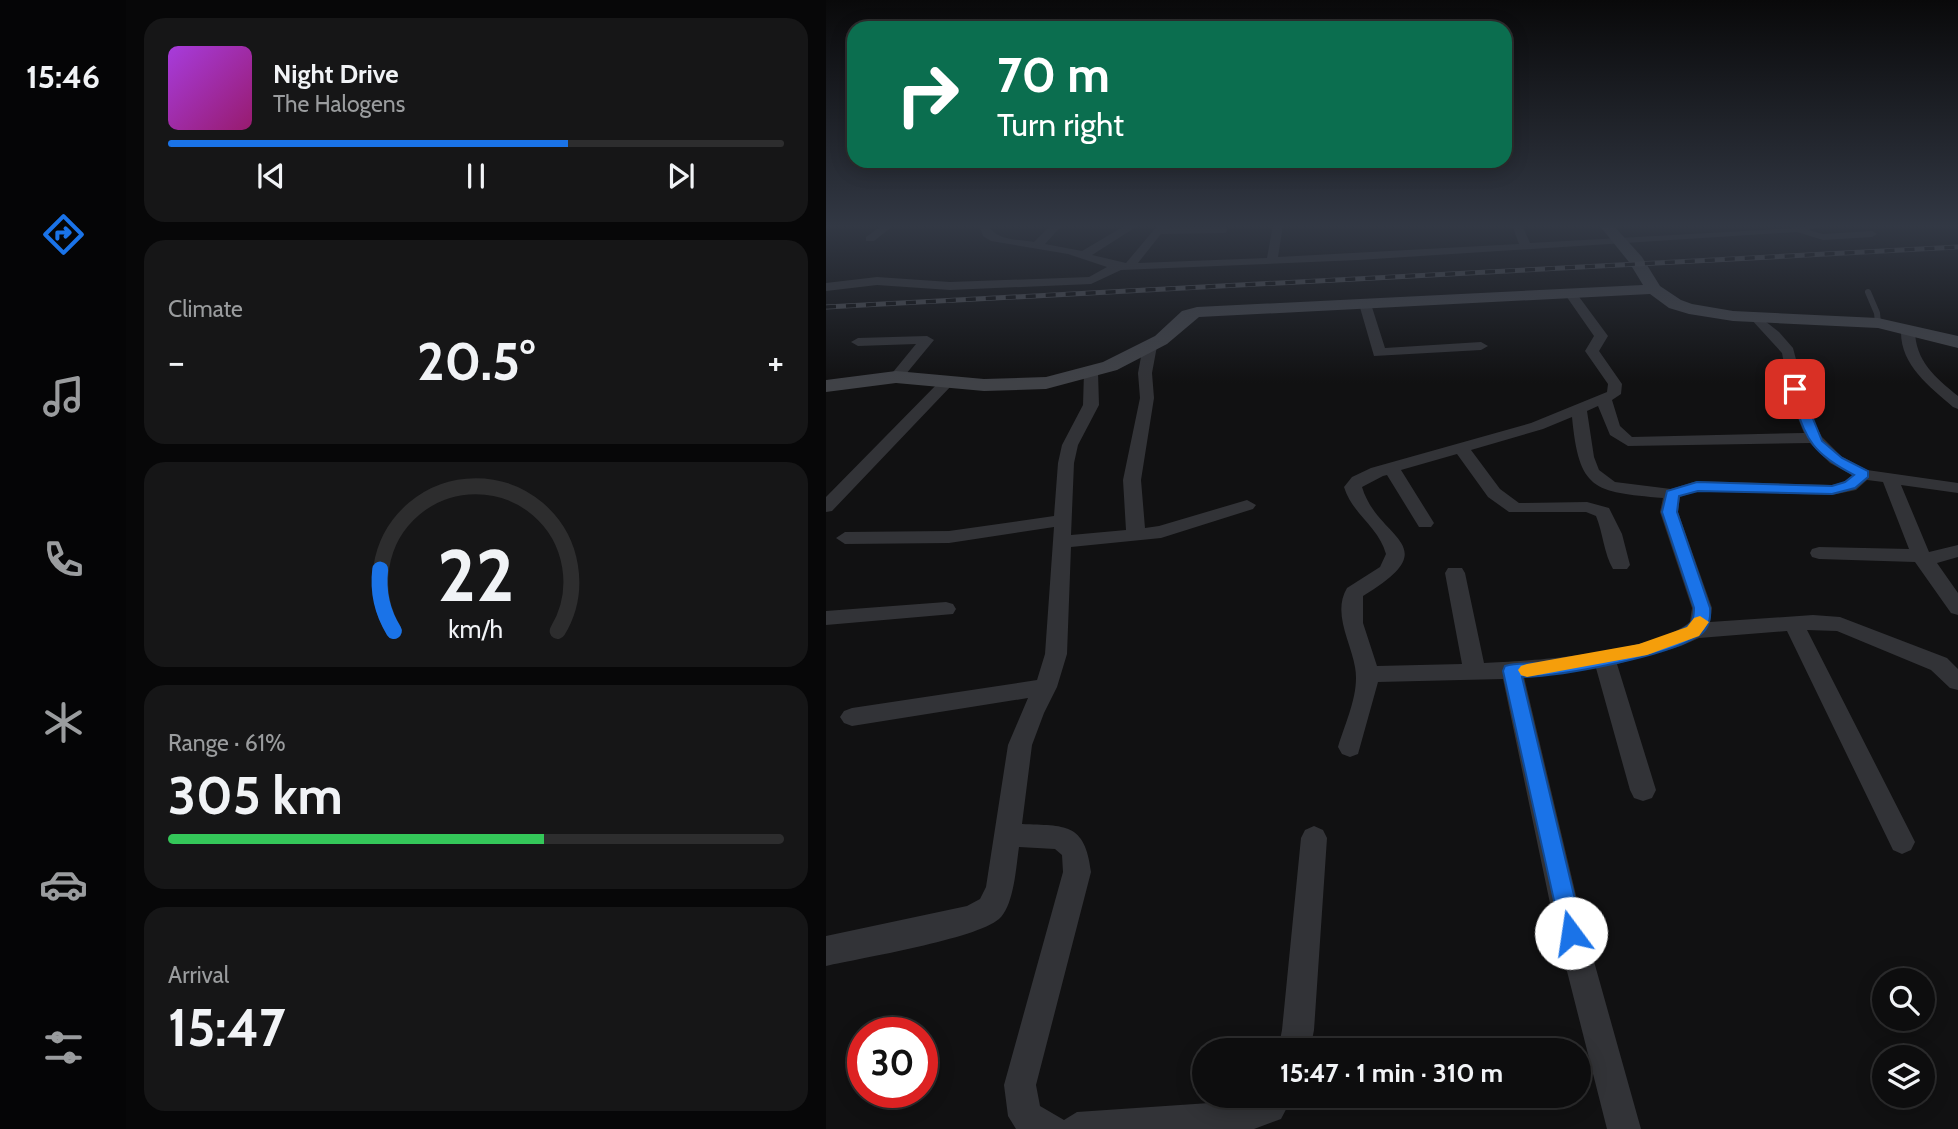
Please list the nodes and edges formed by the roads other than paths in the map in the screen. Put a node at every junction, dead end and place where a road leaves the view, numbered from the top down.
1 (1097, 278) edge
2 (1647, 278) edge
3 (826, 287) edge
4 (1654, 289) junction
5 (1868, 292) dead end
6 (1570, 293) junction
7 (1365, 304) junction
8 (1756, 318) junction
9 (1878, 323) junction
10 (1908, 330) junction
11 (858, 342) dead end
12 (1958, 342) edge
13 (1150, 346) junction
14 (1481, 346) dead end
15 (1091, 372) junction
16 (896, 377) junction
17 (947, 382) junction
18 (826, 386) edge
19 (1604, 398) junction
20 (1958, 404) edge
21 (1579, 409) junction
22 (1813, 438) junction
23 (1460, 447) junction
24 (1391, 468) junction
25 (1863, 474) junction
26 (1891, 480) junction
27 (848, 483) junction
28 (826, 486) edge
29 (1958, 488) edge
30 (1672, 494) junction
31 (1247, 505) dead end
32 (826, 507) edge
33 (1425, 523) dead end
34 (1062, 531) junction
35 (1136, 536) junction
36 (845, 538) dead end
37 (1958, 551) edge
38 (1819, 552) dead end
39 (1923, 559) junction
40 (1620, 565) dead end
41 (1455, 573) dead end
42 (1958, 608) edge
43 (946, 609) dead end
44 (826, 618) edge
45 (1793, 623) junction
46 (1693, 631) junction
47 (1604, 659) junction
48 (1948, 664) edge
49 (1512, 671) junction
50 (1475, 672) junction
51 (1367, 674) junction
52 (1958, 682) edge
53 (1046, 687) junction
54 (852, 717) dead end
55 (1350, 747) dead end
56 (1643, 790) dead end
57 (1007, 835) junction
58 (1314, 838) dead end
59 (1902, 842) dead end
60 (826, 951) edge
61 (1296, 1038) edge
62 (1266, 1108) edge
63 (1180, 1126) edge
64 (1051, 1129) edge
65 (1077, 1129) edge
66 (1624, 1129) edge

1 - 3 street
2 - 4 street
4 - 6 street
4 - 8 street
5 - 9 lane
6 - 7 street
6 - 19 street
7 - 13 street
7 - 14 street
8 - 9 street
8 - 22 street
9 - 10 street
10 - 12 street
10 - 20 street
11 - 16 street
13 - 15 street
13 - 35 street
15 - 17 street
15 - 34 street
16 - 17 street
16 - 18 street
17 - 27 street
19 - 21 street
19 - 22 street
21 - 23 street
21 - 30 street
22 - 25 street
23 - 24 street
23 - 40 street
24 - 33 street
24 - 51 street
25 - 26 street
25 - 30 street
26 - 29 street
26 - 39 street
27 - 28 street
27 - 32 street
30 - 46 street
31 - 35 street
34 - 35 street
34 - 36 street
34 - 53 street
37 - 39 street
38 - 39 street
39 - 42 street
41 - 50 street
43 - 44 street
45 - 46 street
45 - 48 street
45 - 59 street
46 - 47 street
47 - 49 street
47 - 56 street
48 - 52 street
49 - 50 street
49 - 66 street
50 - 51 street
51 - 55 street
53 - 54 street
53 - 57 street
57 - 60 street
57 - 64 street
58 - 61 street
62 - 63 street
63 - 65 street

